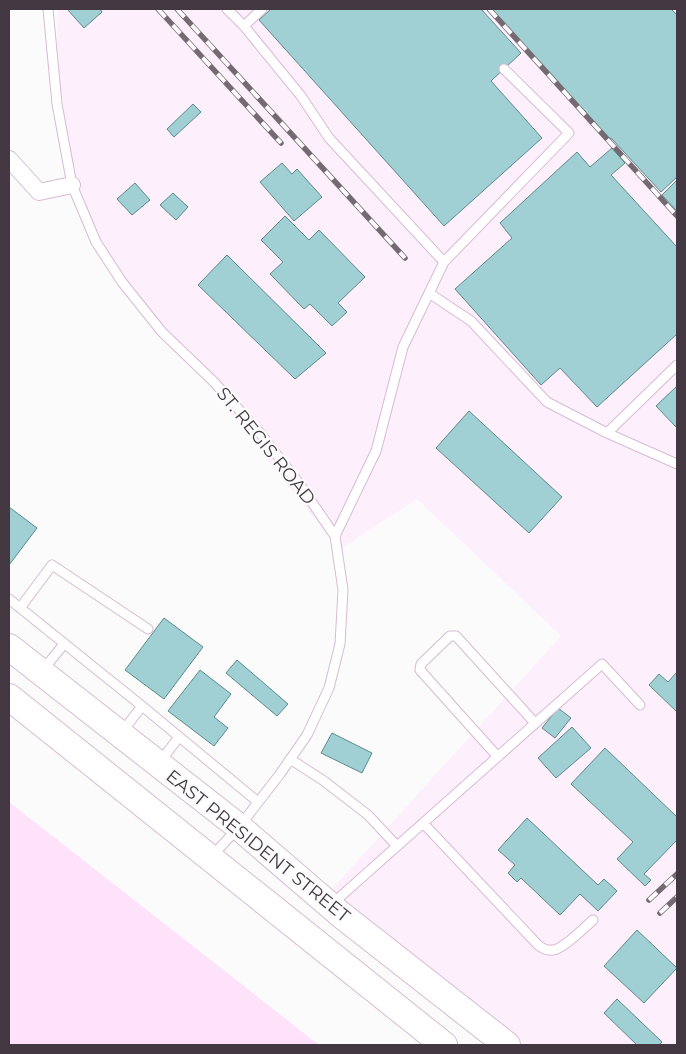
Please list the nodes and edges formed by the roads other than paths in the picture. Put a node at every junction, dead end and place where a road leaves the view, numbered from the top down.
1 (48, 9) edge
2 (227, 9) edge
3 (262, 9) edge
4 (244, 26) junction
5 (504, 69) dead end
6 (9, 159) edge
7 (72, 185) junction
8 (444, 262) junction
9 (429, 293) junction
10 (677, 366) edge
11 (607, 433) junction
12 (677, 464) edge
13 (335, 536) junction
14 (9, 599) edge
15 (20, 608) junction
16 (148, 629) dead end
17 (64, 644) junction
18 (9, 647) edge
19 (41, 673) junction
20 (9, 697) edge
21 (640, 705) dead end
22 (142, 706) junction
23 (535, 723) junction
24 (120, 734) junction
25 (179, 737) junction
26 (498, 757) junction
27 (290, 759) junction
28 (158, 765) junction
29 (258, 802) junction
30 (423, 823) junction
31 (239, 828) junction
32 (397, 846) junction
33 (210, 858) junction
34 (330, 906) junction
35 (593, 920) dead end
36 (444, 1045) edge
37 (507, 1045) edge

1 - 7 lane, ST. REGIS ROAD
2 - 4 lane
3 - 4 lane
4 - 8 lane
5 - 8 lane
6 - 7 street
7 - 13 lane, ST. REGIS ROAD
8 - 9 lane
9 - 11 lane
9 - 13 lane
10 - 11 lane
11 - 12 lane
13 - 27 lane, ST. REGIS ROAD
14 - 15 lane
15 - 16 lane
15 - 17 lane
17 - 19 lane
17 - 22 lane
18 - 19 main road, EAST PRESIDENT STREET
19 - 24 main road, EAST PRESIDENT STREET
20 - 33 main road
21 - 23 lane
22 - 24 lane
22 - 25 lane
23 - 26 lane
23 - 26 lane
24 - 28 main road, EAST PRESIDENT STREET
25 - 28 lane
25 - 29 lane
26 - 30 lane
27 - 29 lane, ST. REGIS ROAD
27 - 32 lane
28 - 31 main road, EAST PRESIDENT STREET
29 - 31 lane, ST. REGIS ROAD
30 - 32 lane
30 - 35 lane
31 - 33 lane, ST. REGIS ROAD
31 - 34 main road, EAST PRESIDENT STREET
32 - 34 lane
33 - 36 main road
34 - 37 main road, EAST PRESIDENT STREET

